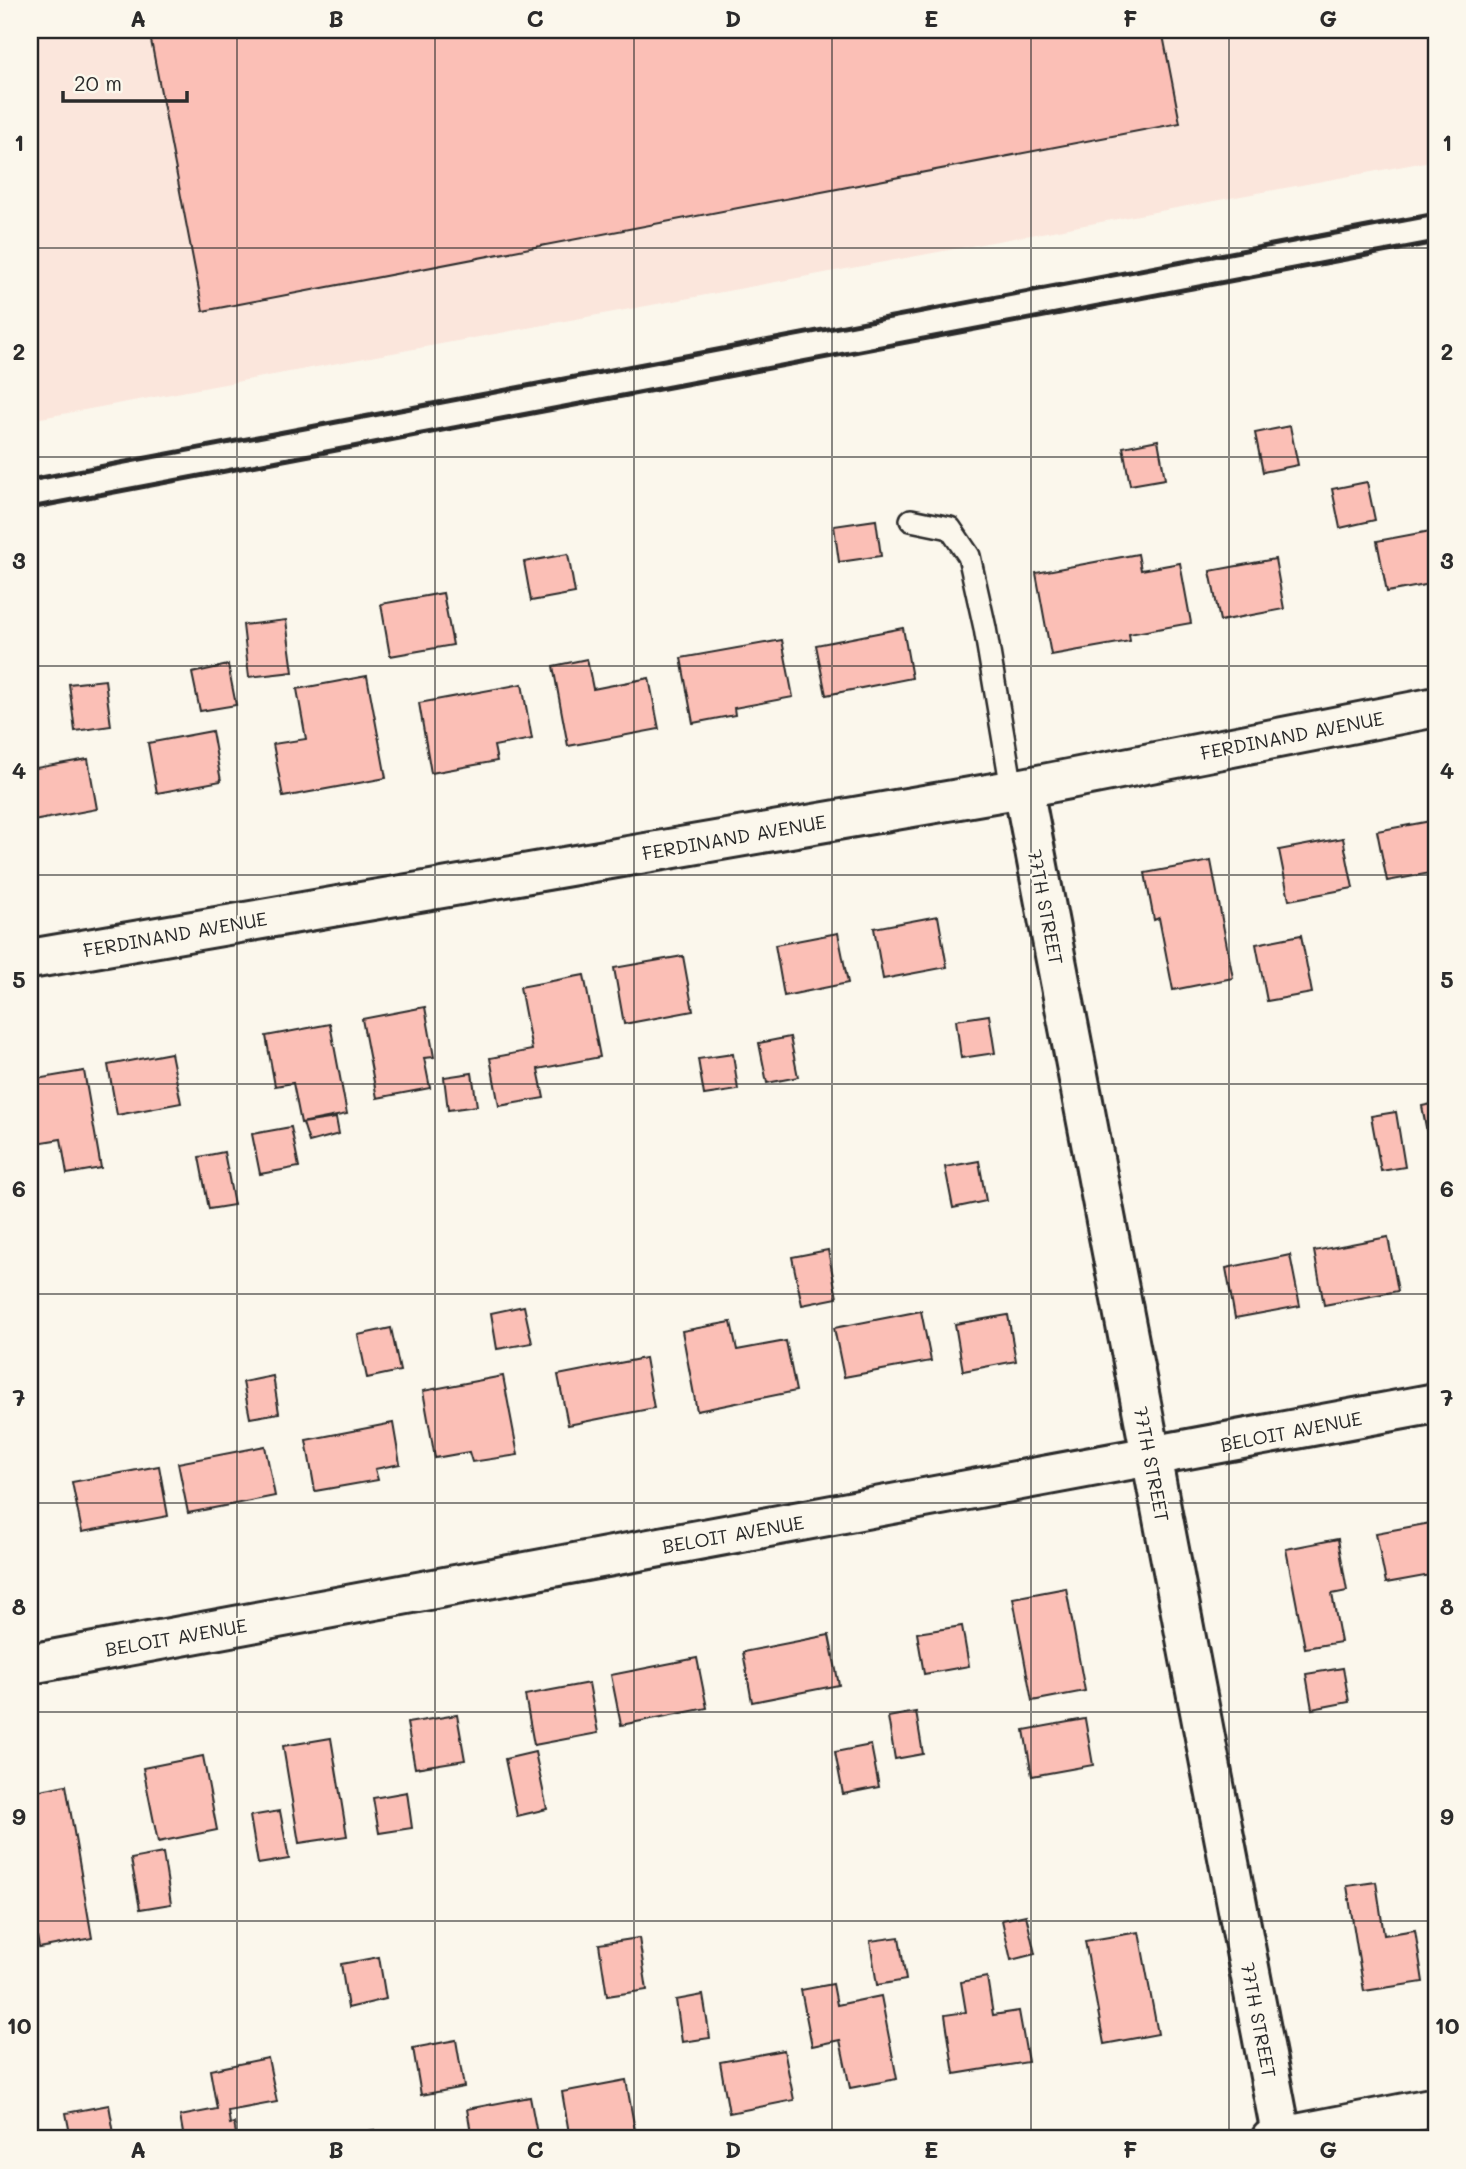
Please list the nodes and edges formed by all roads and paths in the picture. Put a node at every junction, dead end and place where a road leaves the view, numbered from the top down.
1 (911, 520) dead end
2 (1436, 706) edge
3 (1018, 789) junction
4 (30, 959) edge
5 (1436, 1403) edge
6 (1151, 1457) junction
7 (30, 1664) edge
8 (1436, 2107) edge
9 (1278, 2139) edge

1 - 3 lane
2 - 3 street, FERDINAND AVENUE
3 - 4 street, FERDINAND AVENUE
3 - 6 street, 77TH STREET
5 - 6 street, BELOIT AVENUE
6 - 7 street, BELOIT AVENUE
6 - 9 street, 77TH STREET
8 - 9 street

